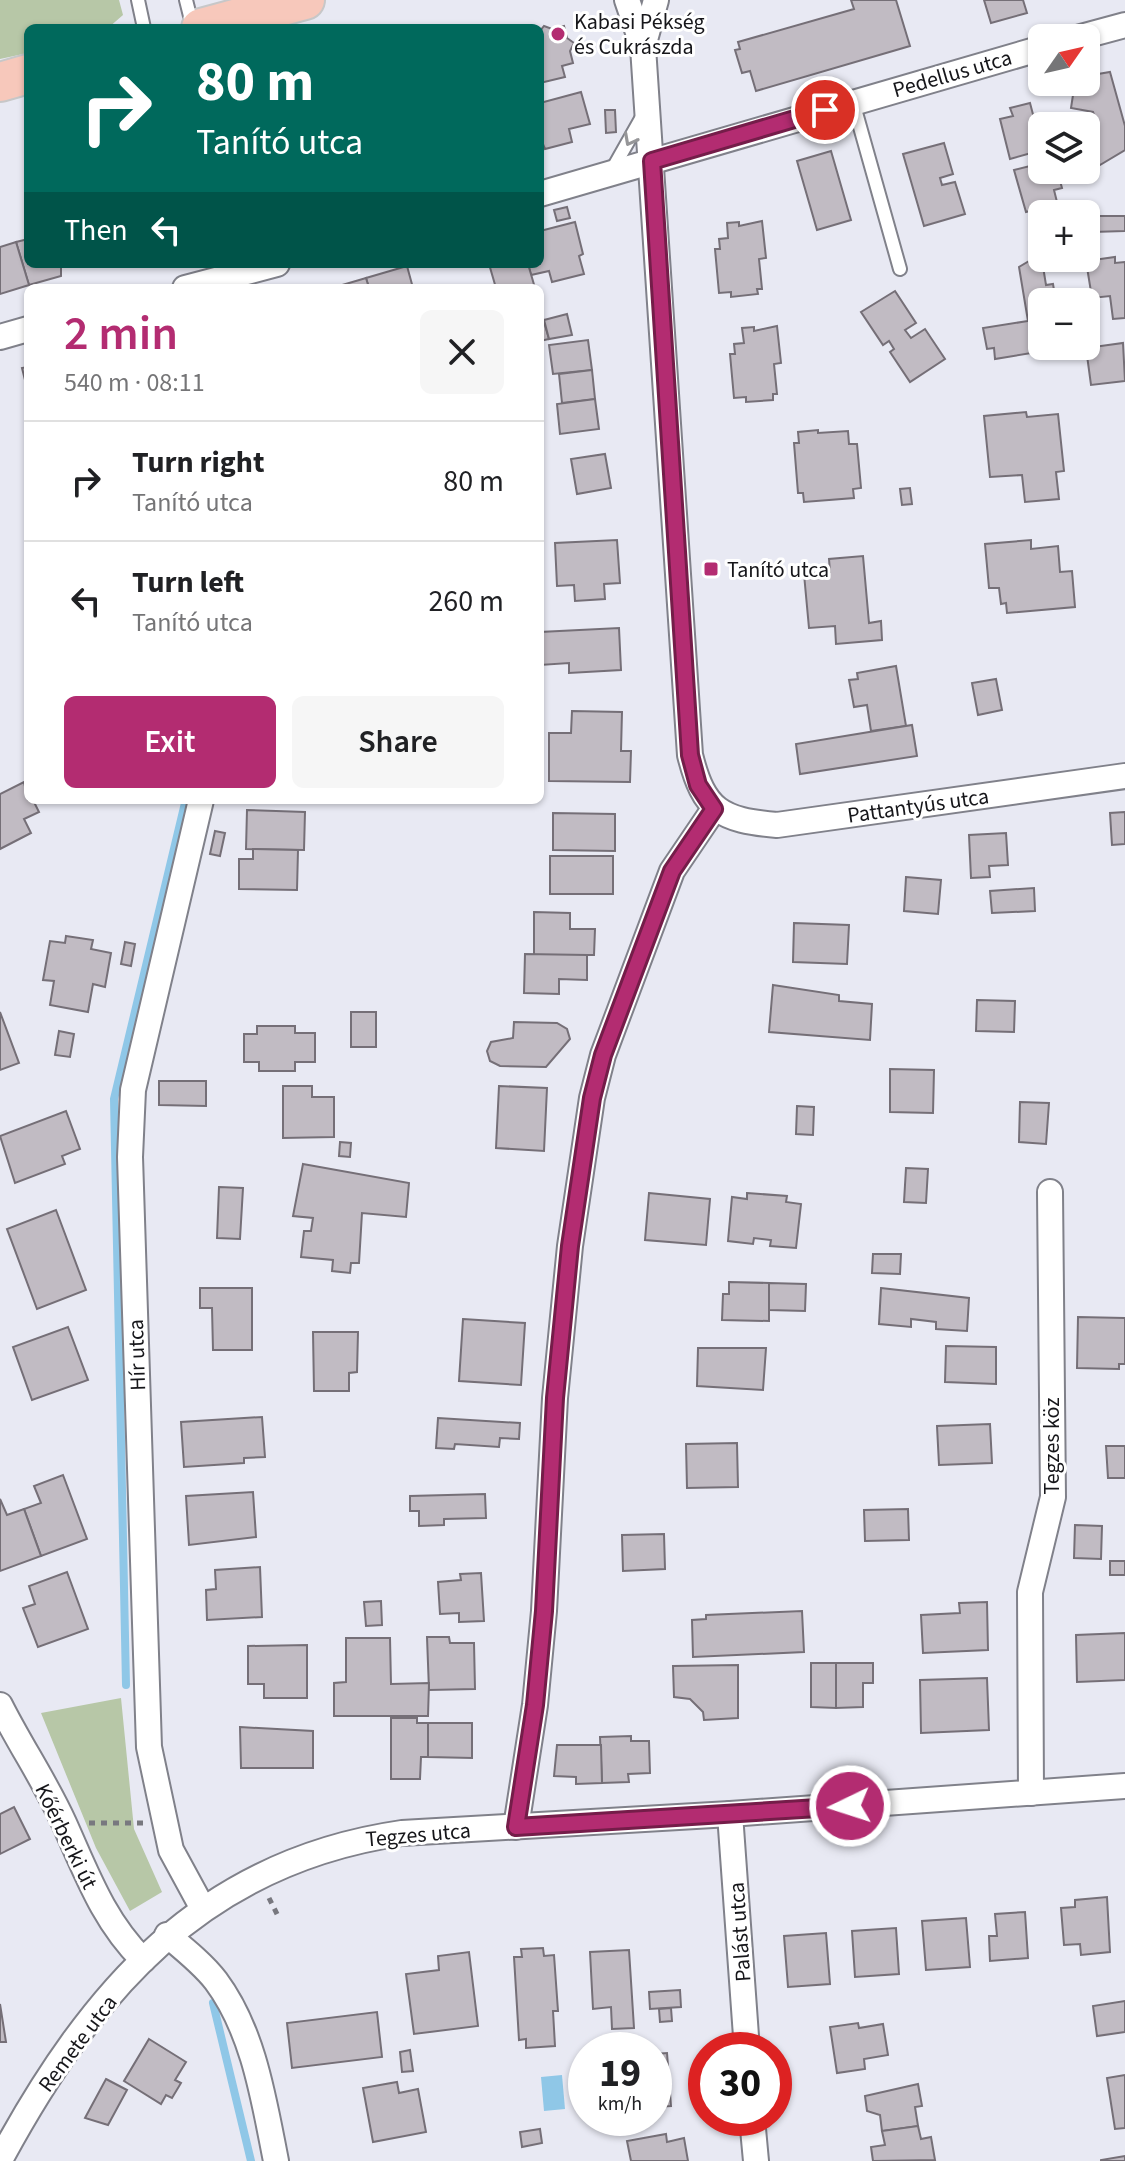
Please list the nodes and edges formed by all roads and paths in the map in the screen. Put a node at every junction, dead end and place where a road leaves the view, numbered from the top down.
1 (138, 0) edge
2 (186, 0) edge
3 (305, 0) edge
4 (627, 0) edge
5 (656, 0) edge
6 (143, 24) edge
7 (192, 24) edge
8 (216, 24) edge
9 (1125, 25) edge
10 (1100, 32) edge
11 (643, 47) junction
12 (1028, 52) edge
13 (24, 75) edge
14 (0, 82) edge
15 (853, 102) junction
16 (648, 103) junction
17 (652, 161) junction
18 (608, 176) junction
19 (544, 193) edge
20 (900, 269) dead end
21 (272, 273) edge
22 (208, 284) edge
23 (24, 330) edge
24 (0, 337) edge
25 (1125, 776) edge
26 (200, 804) edge
27 (714, 809) junction
28 (1050, 1192) dead end
29 (2, 1716) edge
30 (1125, 1786) edge
31 (1031, 1793) junction
32 (730, 1814) junction
33 (163, 1815) junction
34 (64, 1823) junction
35 (516, 1827) junction
36 (265, 1890) dead end
37 (202, 1907) junction
38 (279, 1918) dead end
39 (167, 1935) junction
40 (143, 1960) junction
41 (746, 2032) edge
42 (754, 2136) edge
43 (0, 2160) edge
44 (276, 2161) edge
45 (756, 2161) edge

1 - 6 lane
2 - 7 lane
3 - 8 main road
4 - 11 street
5 - 11 street
9 - 10 street
11 - 16 street
12 - 15 street, Pedellus utca
13 - 14 main road
15 - 17 street, Pedellus utca
15 - 20 lane
16 - 17 street
16 -> 18 lane
17 - 18 street, Pedellus utca
17 - 27 street
18 - 19 street, Pedellus utca
21 - 22 street
23 - 24 street
25 - 27 street, Pattantyús utca
26 - 33 street, Hír utca
27 - 35 street
28 - 31 street, Tegzes köz
29 - 34 street, Kőérberki út
30 - 31 street, Tegzes utca
31 - 32 street, Tegzes utca
32 - 35 street, Tegzes utca
32 - 41 street, Palást utca
33 - 34 path
33 - 37 street, Hír utca
34 - 40 street, Kőérberki út
35 - 37 street, Tegzes utca
36 - 38 path
37 - 39 street, Tegzes utca
39 - 40 street, Remete utca
39 - 44 street
40 - 43 street, Remete utca
42 - 45 street

